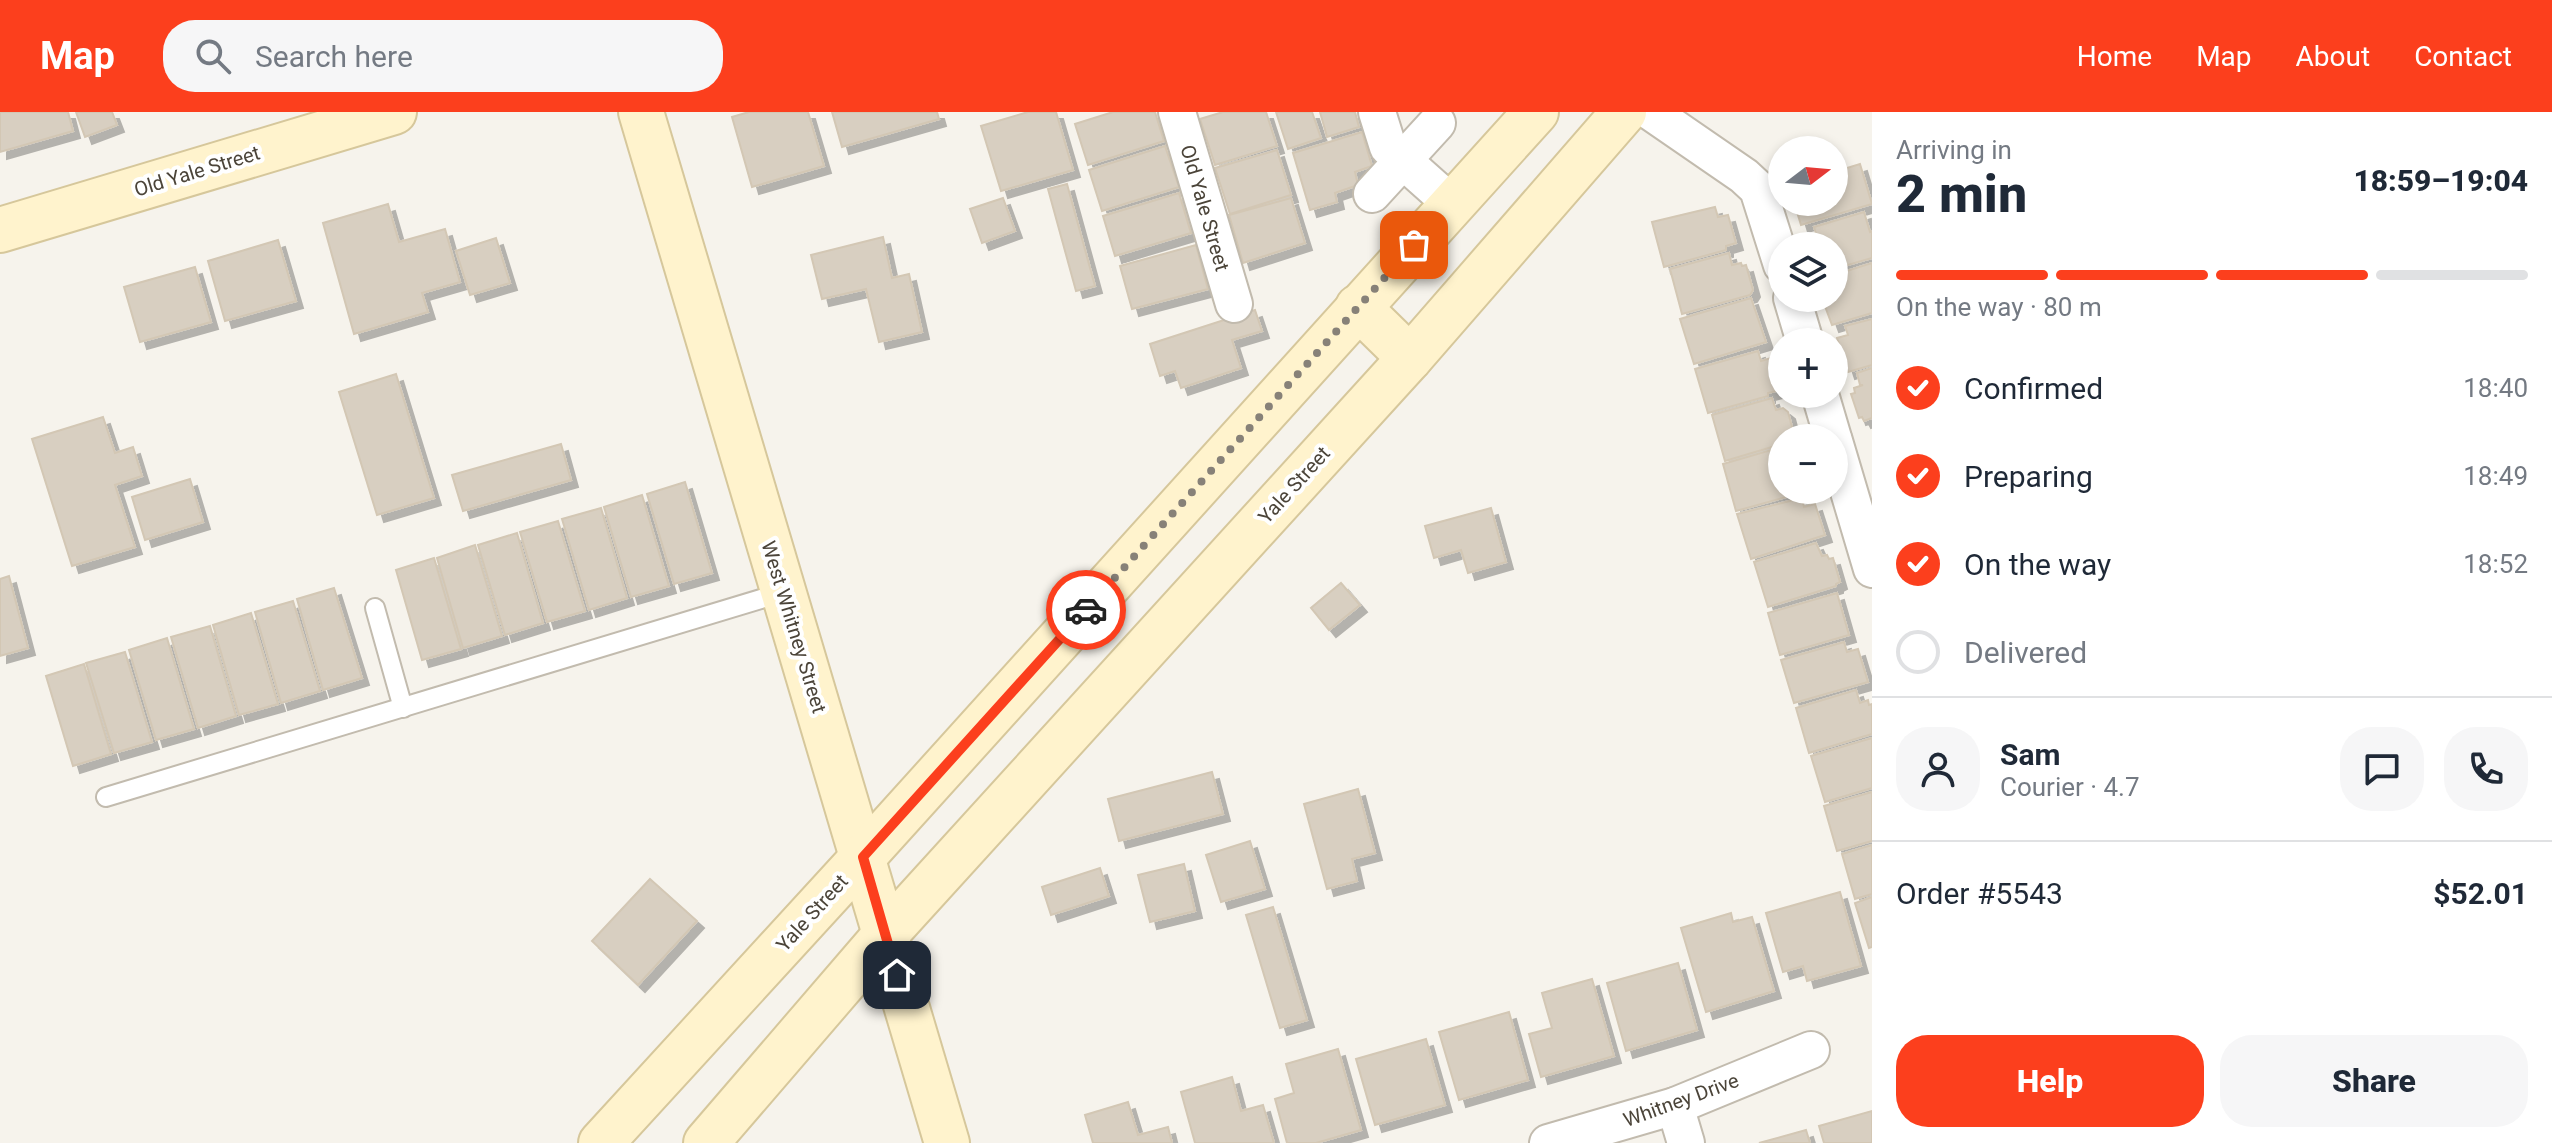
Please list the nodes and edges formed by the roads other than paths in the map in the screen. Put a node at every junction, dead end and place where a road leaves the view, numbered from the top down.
1 (394, 112) edge
2 (641, 112) edge
3 (1177, 112) edge
4 (1377, 112) edge
5 (1536, 112) edge
6 (1624, 112) edge
7 (1651, 112) edge
8 (351, 118) edge
9 (1437, 123) dead end
10 (1402, 160) junction
11 (1372, 194) dead end
12 (1452, 204) junction
13 (0, 230) edge
14 (1772, 232) edge
15 (1234, 304) dead end
16 (1358, 307) junction
17 (1410, 358) junction
18 (1848, 487) edge
19 (1872, 569) edge
20 (784, 592) junction
21 (375, 608) dead end
22 (403, 708) junction
23 (106, 797) dead end
24 (863, 857) junction
25 (885, 935) junction
26 (1811, 1050) dead end
27 (1675, 1106) junction
28 (601, 1143) edge
29 (706, 1143) edge
30 (947, 1143) edge
31 (1548, 1143) edge
32 (1686, 1143) edge

1 - 8 main road, Old Yale Street
2 - 20 main road, West Whitney Street
3 - 15 street, Old Yale Street
4 - 10 street
5 - 12 main road, Yale Street
6 - 17 main road, Yale Street
7 - 14 street
8 - 13 main road, Old Yale Street
9 - 10 street
10 - 11 street
10 - 12 street
12 - 16 main road, Yale Street
16 - 17 main road
16 - 24 main road, Yale Street
17 - 25 main road, Yale Street
18 - 19 street
20 - 22 lane
20 - 24 main road, West Whitney Street
21 - 22 lane
22 - 23 lane
24 - 25 main road, West Whitney Street
24 - 28 main road, Yale Street
25 - 29 main road, Yale Street
25 - 30 main road, West Whitney Street
26 - 27 street, Whitney Drive
27 - 31 street, Whitney Drive
27 - 32 street

